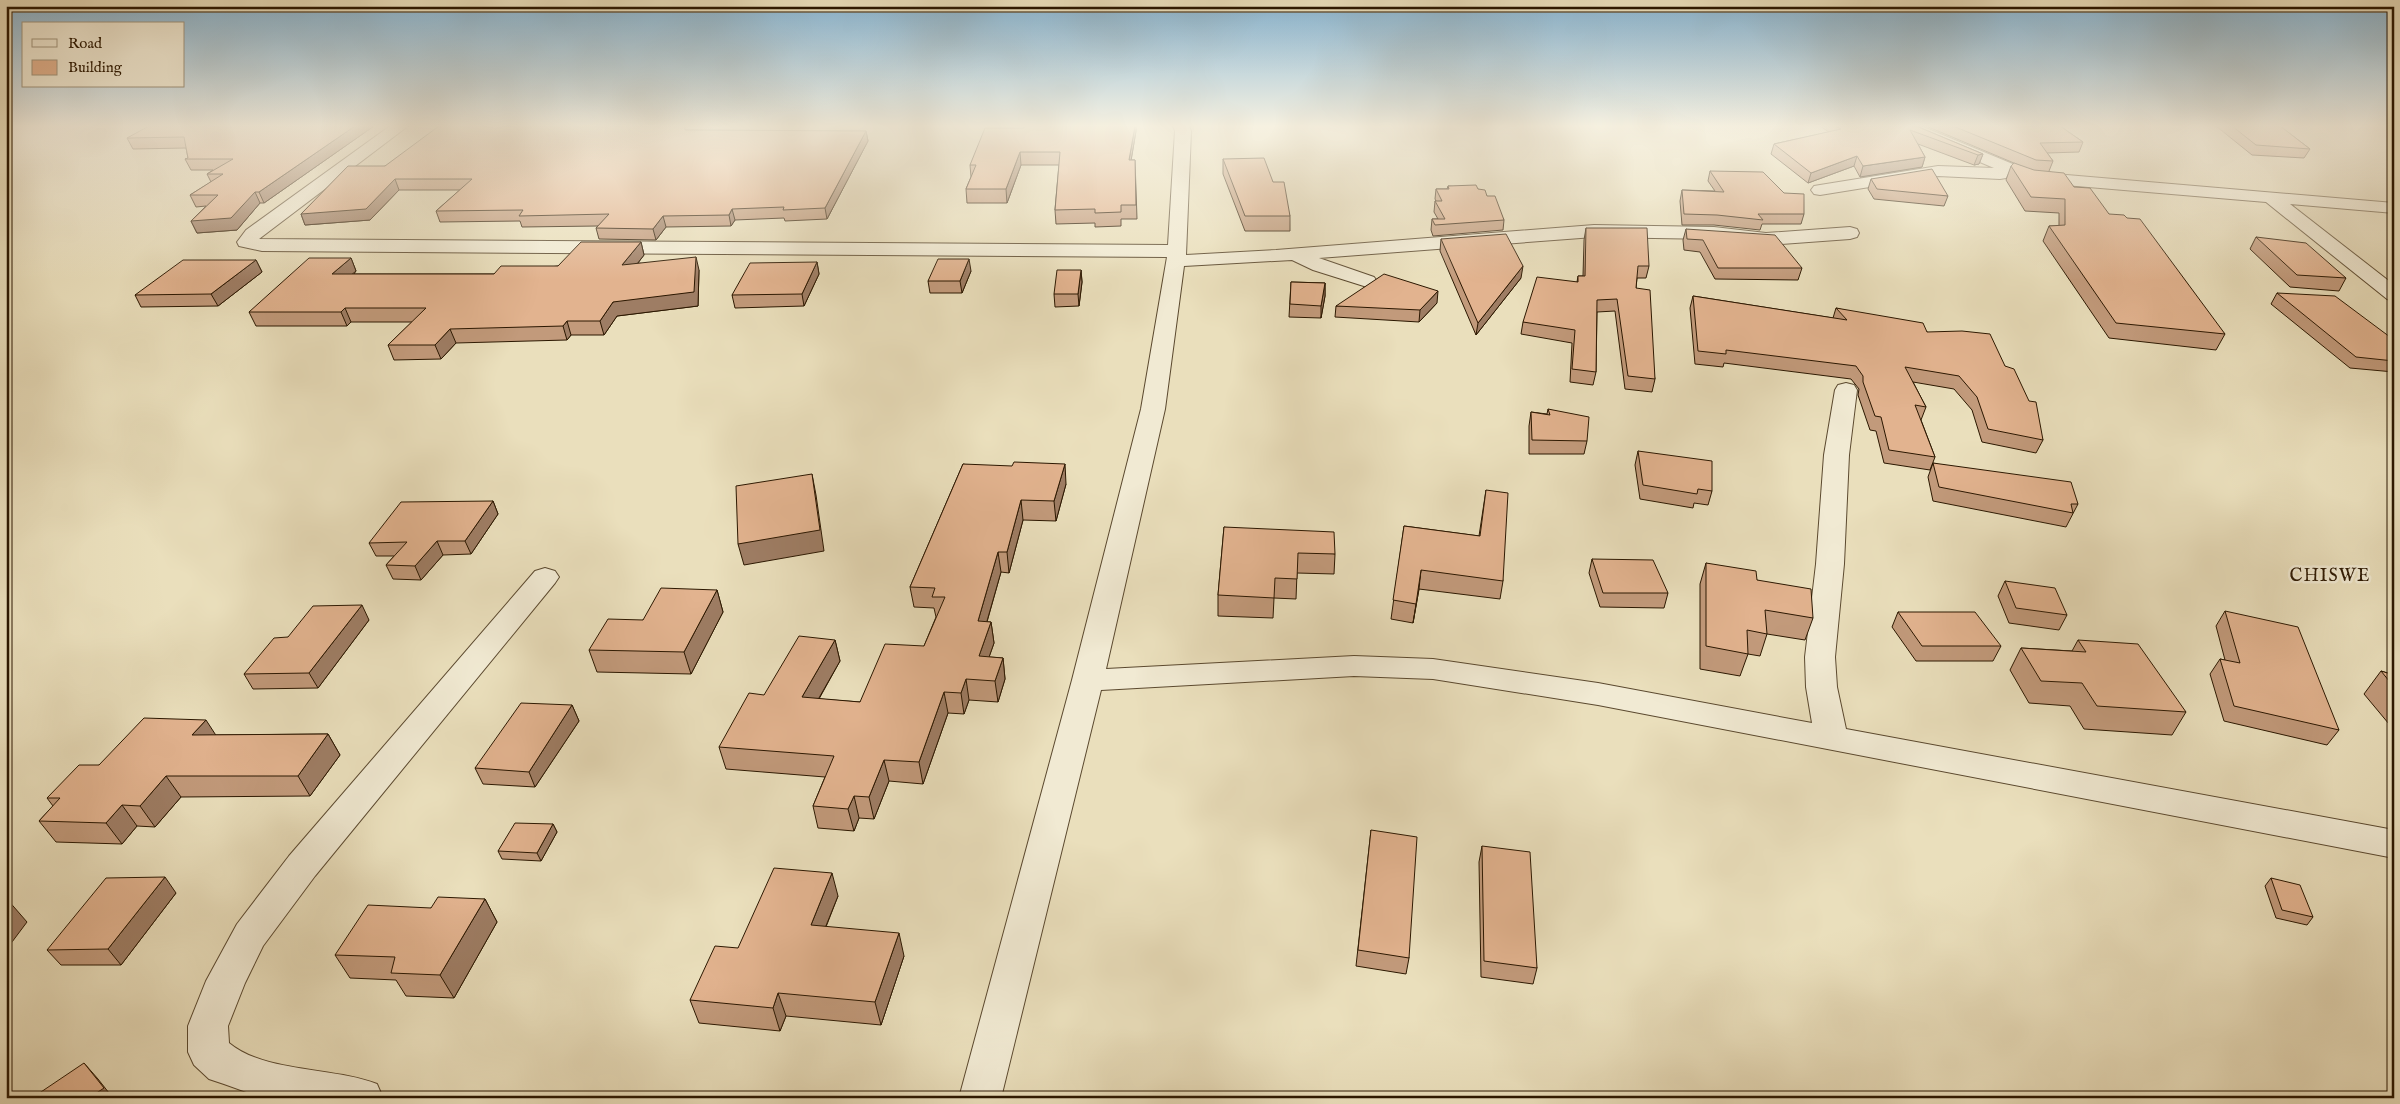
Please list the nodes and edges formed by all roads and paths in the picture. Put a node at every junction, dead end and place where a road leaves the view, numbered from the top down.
1 (327, 178) edge
2 (1180, 178) edge
3 (1898, 178) edge
4 (2035, 178) edge
5 (1820, 190) dead end
6 (2270, 198) junction
7 (2394, 208) edge
8 (1850, 232) dead end
9 (1294, 254) junction
10 (1176, 256) junction
11 (1367, 281) dead end
12 (2394, 295) edge
13 (1846, 390) dead end
14 (545, 577) dead end
15 (1088, 680) junction
16 (1831, 738) junction
17 (2394, 844) edge
18 (362, 1098) edge
19 (980, 1098) edge

1 - 10 street
2 - 10 street
3 - 5 street
4 - 6 street
6 - 7 street
6 - 12 street
8 - 9 street
9 - 10 street
9 - 11 street
10 - 15 street
13 - 16 street
14 - 18 street
15 - 16 street
15 - 19 street
16 - 17 street

